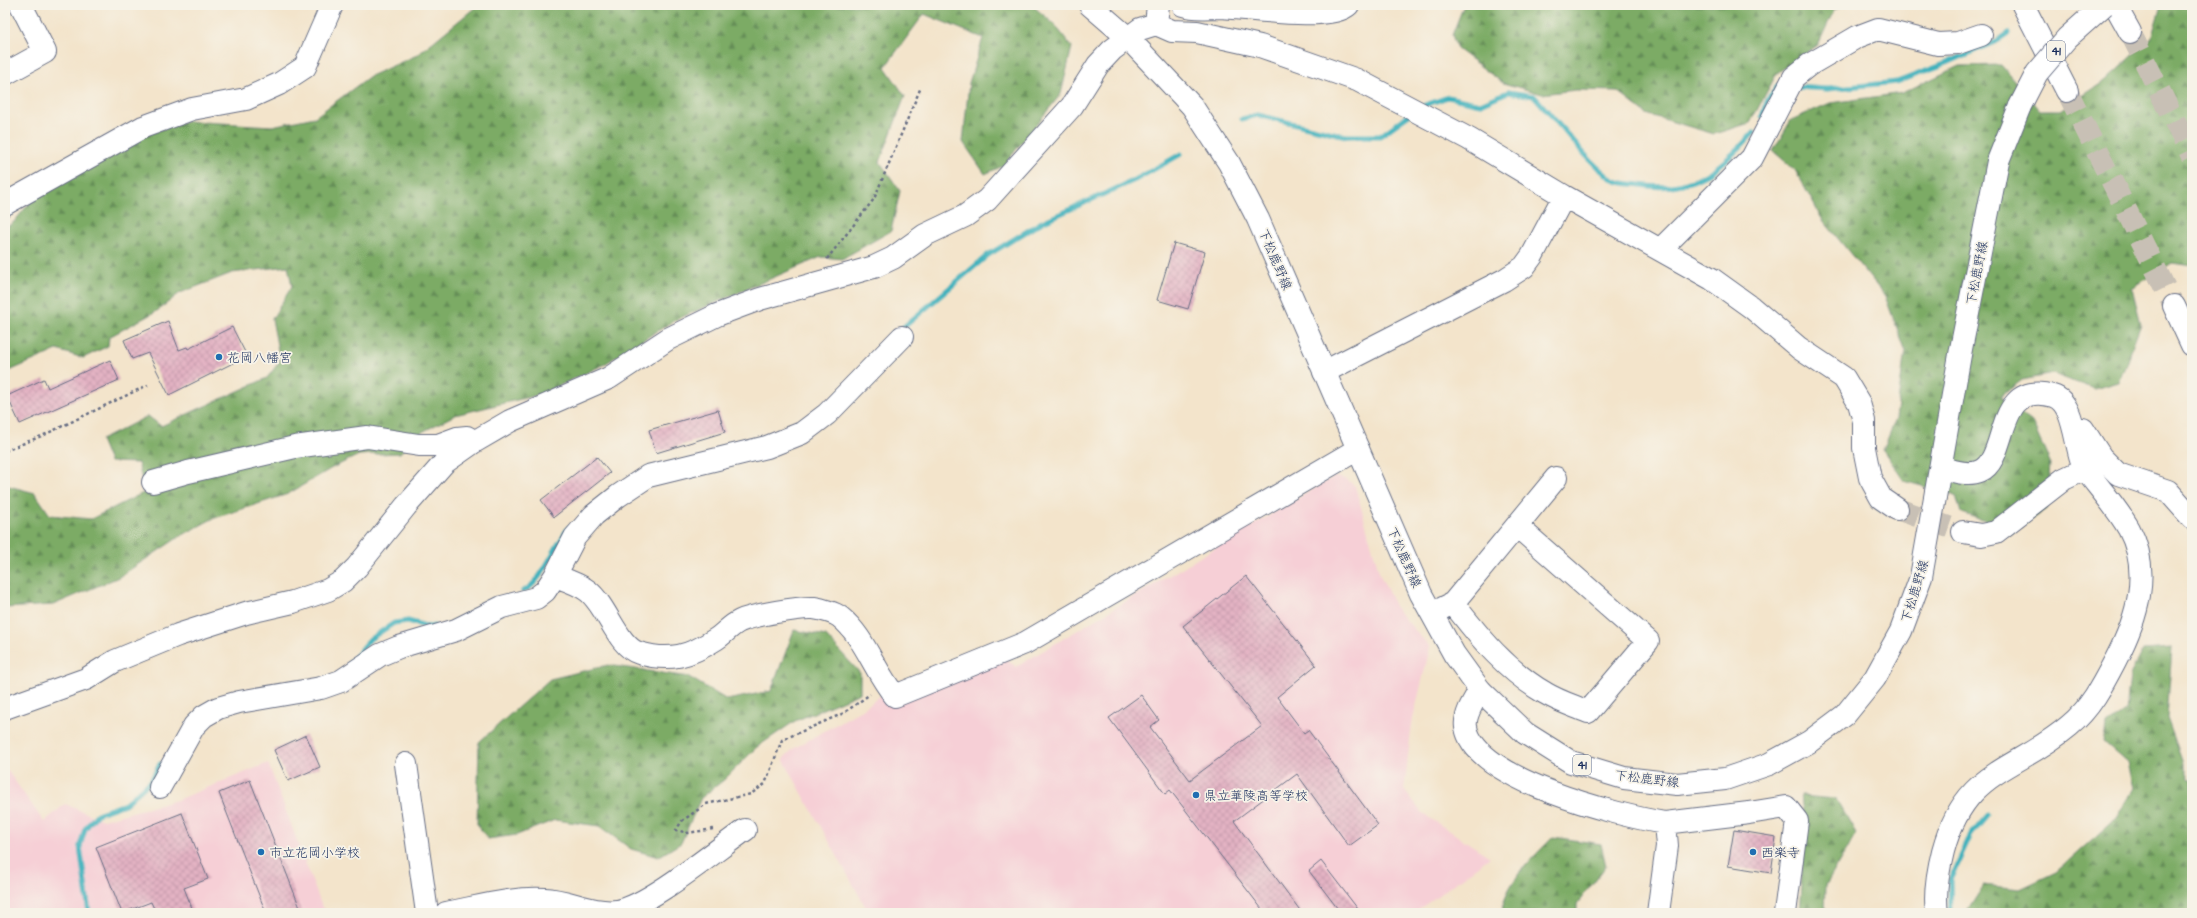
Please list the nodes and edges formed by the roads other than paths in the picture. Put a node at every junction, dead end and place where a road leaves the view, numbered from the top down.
1 (21, 5) edge
2 (332, 5) edge
3 (1090, 5) edge
4 (1183, 5) edge
5 (1348, 5) edge
6 (2023, 5) edge
7 (2104, 5) edge
8 (2115, 5) edge
9 (1157, 15) edge
10 (2130, 32) tunnel mouth
11 (1981, 35) dead end
12 (1127, 37) junction
13 (5, 74) edge
14 (2066, 91) tunnel mouth
15 (1564, 196) junction
16 (5, 204) edge
17 (1661, 249) junction
18 (2174, 306) tunnel mouth
19 (902, 337) dead end
20 (2192, 345) edge
21 (1324, 372) junction
22 (2073, 428) junction
23 (474, 442) junction
24 (1358, 449) junction
25 (1942, 468) junction
26 (2085, 469) junction
27 (1556, 478) dead end
28 (153, 482) dead end
29 (1897, 509) tunnel mouth
30 (2192, 518) edge
31 (1517, 526) junction
32 (1963, 532) tunnel mouth
33 (555, 576) junction
34 (1453, 603) junction
35 (1431, 614) junction
36 (1480, 690) junction
37 (5, 708) edge
38 (406, 764) dead end
39 (160, 787) dead end
40 (1665, 823) junction
41 (745, 830) dead end
42 (427, 913) edge
43 (446, 913) edge
44 (1658, 913) edge
45 (1785, 913) edge
46 (1937, 913) edge

1 - 13 main road
2 - 16 main road
3 - 12 main road, 下松鹿野線 / 41
4 - 5 main road
6 - 14 main road
7 - 25 main road, 下松鹿野線 / 41, bridge
8 - 10 main road
9 - 12 main road
9 - 15 main road
11 - 17 main road
12 - 21 main road, 下松鹿野線 / 41
12 - 23 main road
15 - 17 main road
15 - 21 main road
17 - 29 main road
18 - 20 main road
19 - 33 main road
21 - 24 main road, 下松鹿野線 / 41
22 - 25 main road
22 - 26 main road
22 - 30 main road
23 - 28 main road
23 - 37 main road
24 - 33 main road
24 - 35 main road, 下松鹿野線 / 41
25 - 36 main road, 下松鹿野線 / 41
26 - 32 main road
26 - 46 main road
27 - 31 main road
31 - 34 main road
31 - 34 main road
33 - 39 main road
34 - 35 main road
35 - 36 main road, 下松鹿野線 / 41
36 - 40 main road
38 - 42 main road
40 - 44 main road
40 - 45 main road
41 - 43 main road

